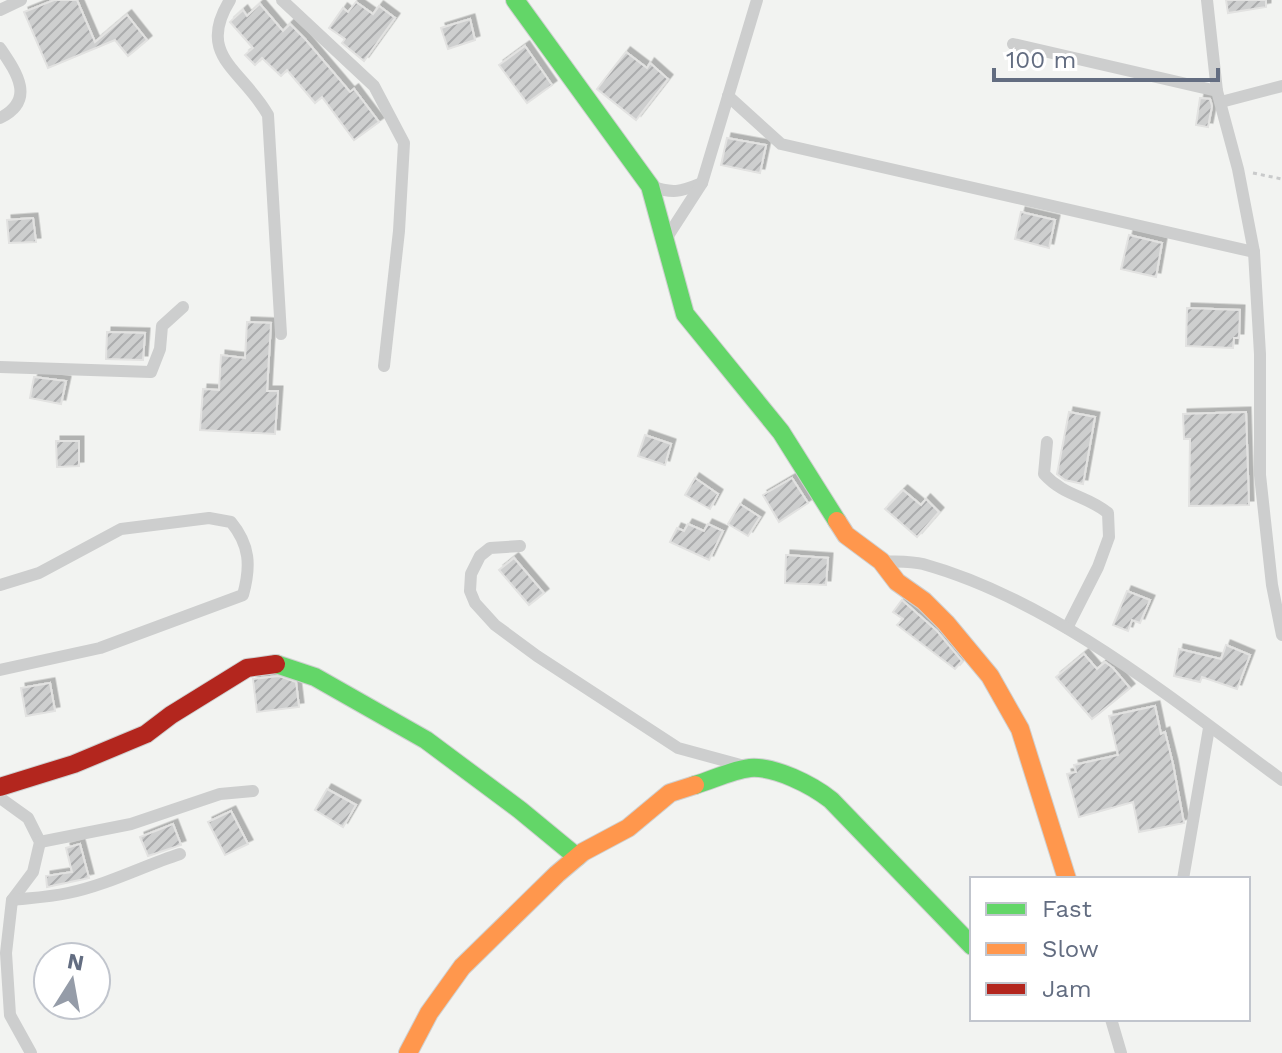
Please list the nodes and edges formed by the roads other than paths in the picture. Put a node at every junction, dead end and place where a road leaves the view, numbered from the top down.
1 (21, 0) edge
2 (230, 0) edge
3 (282, 0) edge
4 (515, 0) edge
5 (757, 0) edge
6 (1207, 0) edge
7 (0, 10) edge
8 (1013, 44) dead end
9 (0, 48) edge
10 (1282, 86) edge
11 (728, 96) junction
12 (1219, 96) junction
13 (0, 118) edge
14 (702, 183) junction
15 (650, 186) junction
16 (664, 242) junction
17 (1254, 252) junction
18 (183, 307) dead end
19 (281, 334) dead end
20 (384, 366) dead end
21 (0, 367) edge
22 (1047, 442) dead end
23 (520, 546) dead end
24 (881, 561) junction
25 (0, 585) edge
26 (1067, 628) junction
27 (1282, 635) edge
28 (0, 670) edge
29 (1209, 728) junction
30 (751, 768) junction
31 (1282, 779) edge
32 (0, 787) edge
33 (253, 791) dead end
34 (0, 798) edge
35 (40, 842) junction
36 (180, 854) dead end
37 (577, 857) junction
38 (1066, 877) edge
39 (1183, 877) edge
40 (12, 900) junction
41 (970, 944) edge
42 (1112, 1021) edge
43 (31, 1053) edge
44 (408, 1053) edge
45 (1121, 1053) edge

1 - 7 street
2 - 19 street
3 - 20 street
4 - 15 street
5 - 11 street
6 - 12 street
8 - 12 street
9 - 13 street
10 - 12 street
11 - 14 street
11 - 17 street
12 - 17 street
14 - 15 street
14 - 16 street
15 - 16 street
16 - 24 street
17 - 27 street
18 - 21 street
22 - 26 street
23 - 30 street
24 - 26 street
24 - 38 street
25 - 28 street
26 - 29 street
29 - 31 street
29 - 39 street
30 - 37 street
30 - 41 street
32 - 37 street
33 - 35 street
34 - 35 street
35 - 40 street
36 - 40 street
37 - 44 street
40 - 43 street
42 - 45 street

